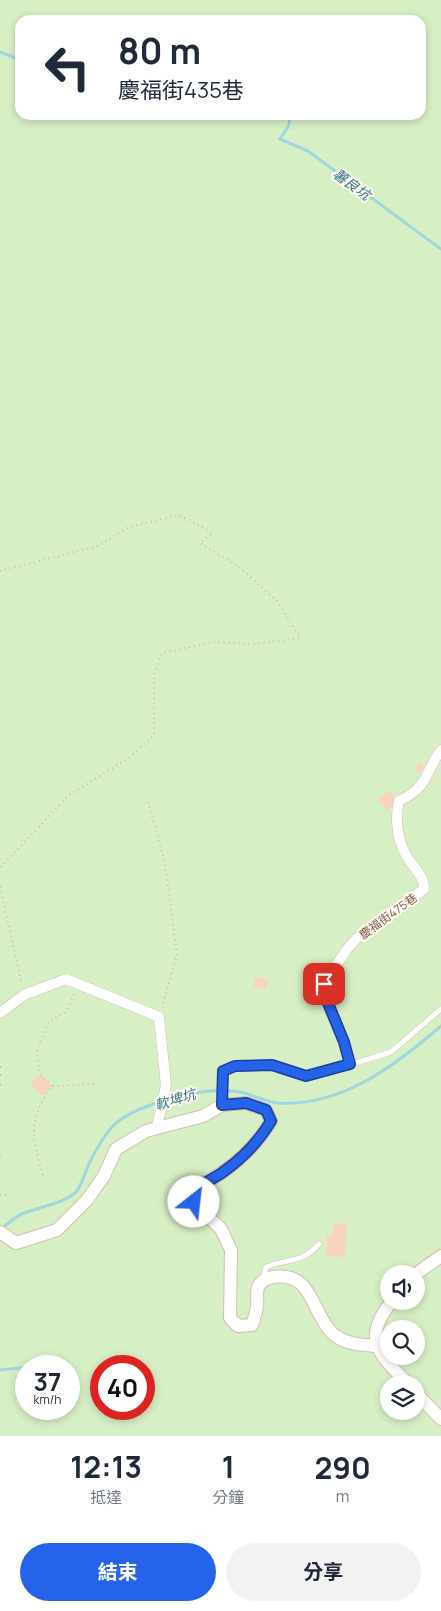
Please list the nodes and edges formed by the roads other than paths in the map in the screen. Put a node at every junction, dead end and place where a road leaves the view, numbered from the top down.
1 (441, 750) edge
2 (441, 1008) edge
3 (0, 1013) edge
4 (350, 1064) junction
5 (222, 1105) junction
6 (157, 1127) junction
7 (0, 1232) edge
8 (319, 1244) dead end
9 (441, 1256) edge
10 (425, 1268) edge
11 (261, 1284) junction
12 (386, 1310) edge
13 (376, 1346) junction
14 (399, 1375) edge
15 (425, 1403) edge
16 (441, 1420) edge

1 - 4 street, 慶福街475巷
2 - 4 lane
3 - 6 street
4 - 5 lane
5 - 6 street
5 - 11 street
6 - 7 street
8 - 11 lane
9 - 10 street
11 - 13 street
12 - 13 street
13 - 14 street
15 - 16 street

